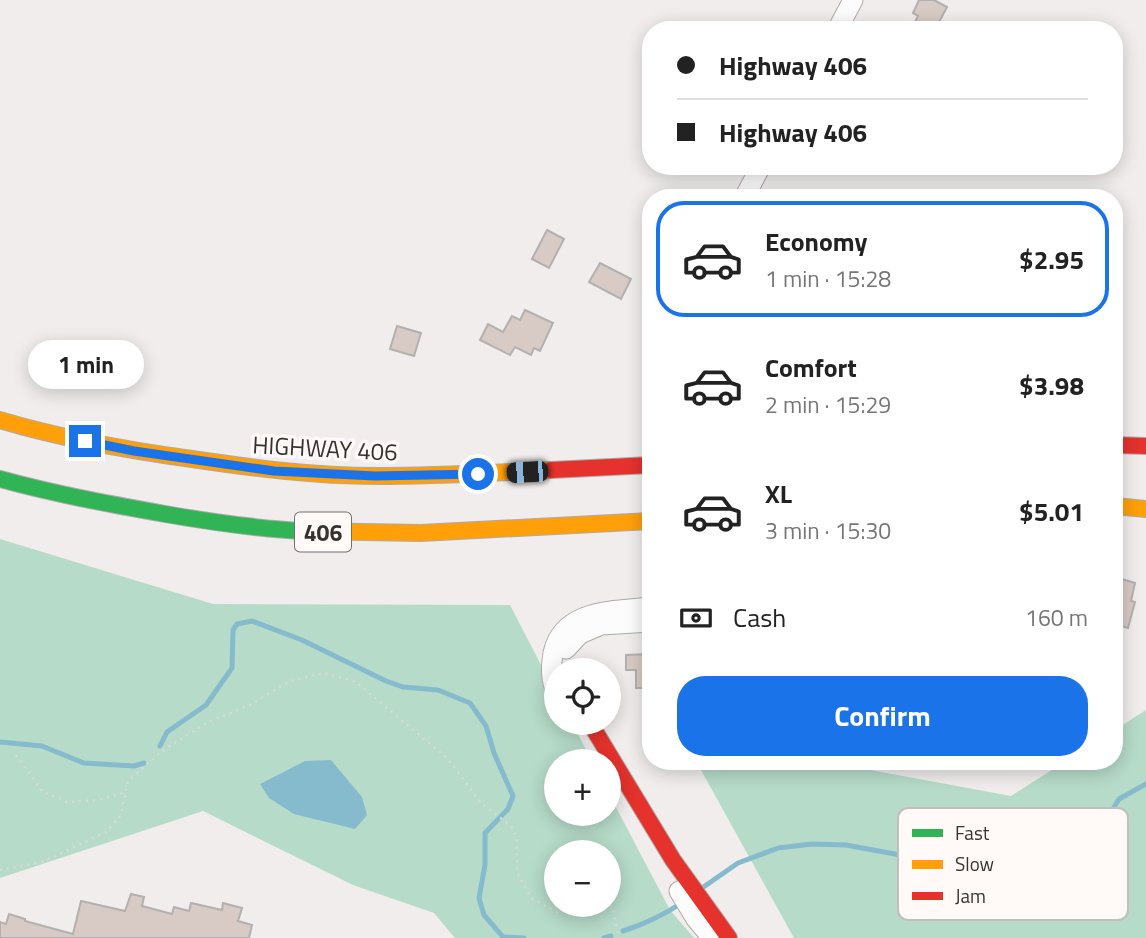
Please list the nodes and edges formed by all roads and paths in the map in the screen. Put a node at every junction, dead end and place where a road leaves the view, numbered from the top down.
1 (853, 0) edge
2 (842, 21) edge
3 (0, 420) edge
4 (1123, 445) edge
5 (1146, 446) edge
6 (642, 465) edge
7 (0, 479) edge
8 (1123, 507) edge
9 (1146, 509) edge
10 (642, 521) edge
11 (642, 608) edge
12 (642, 623) edge
13 (552, 658) edge
14 (565, 658) edge
15 (597, 735) edge
16 (16, 755) dead end
17 (126, 792) junction
18 (621, 795) edge
19 (0, 870) edge
20 (675, 874) junction
21 (544, 905) edge
22 (701, 915) junction
23 (614, 917) edge
24 (619, 938) edge
25 (712, 938) edge
26 (729, 938) edge

1 - 2 street
3 - 6 main road, HIGHWAY 406
4 - 5 main road
7 - 10 main road, 406
8 - 9 main road
11 - 13 street
12 - 14 street
15 - 20 main road
16 - 17 path
17 - 19 path
17 - 21 path
18 - 20 street
20 - 22 street
22 - 25 street
22 - 26 main road
23 - 24 path

